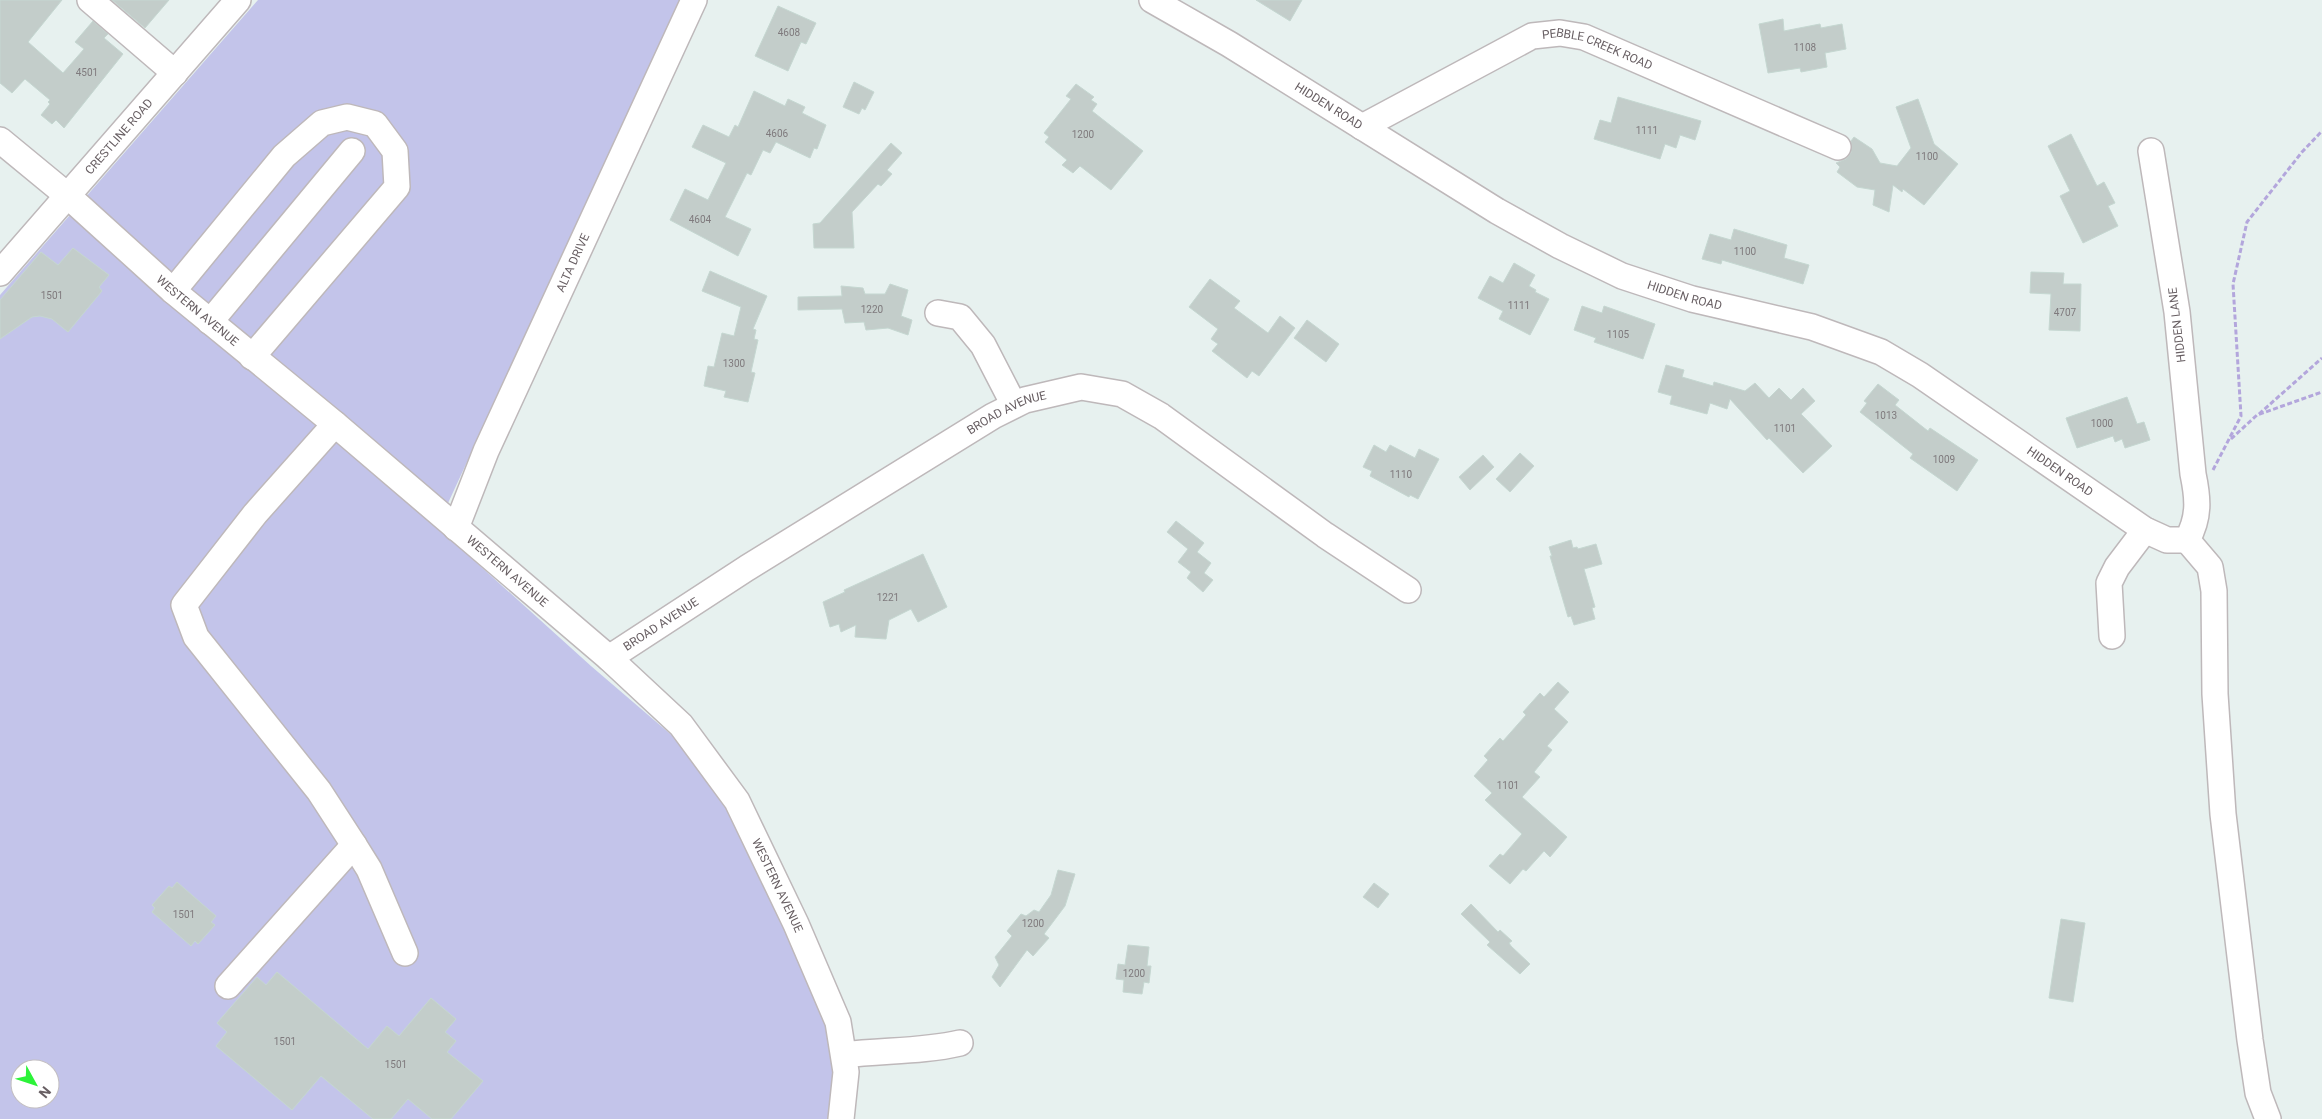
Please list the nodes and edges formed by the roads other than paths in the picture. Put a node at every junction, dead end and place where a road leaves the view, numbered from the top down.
1 (90, 0) edge
2 (238, 0) edge
3 (694, 0) edge
4 (1152, 0) edge
5 (175, 73) junction
6 (1362, 127) junction
7 (0, 140) edge
8 (1838, 146) dead end
9 (352, 151) dead end
10 (2151, 151) dead end
11 (68, 196) junction
12 (0, 273) edge
13 (173, 290) junction
14 (938, 313) dead end
15 (210, 322) junction
16 (252, 357) junction
17 (1014, 405) junction
18 (335, 424) junction
19 (456, 528) junction
20 (2145, 530) junction
21 (2188, 540) junction
22 (1408, 590) dead end
23 (2112, 636) dead end
24 (609, 658) junction
25 (354, 845) junction
26 (405, 953) dead end
27 (228, 986) dead end
28 (960, 1044) dead end
29 (844, 1055) junction
30 (841, 1119) edge
31 (2268, 1119) edge

1 - 5 street
2 - 5 street, CRESTLINE ROAD
3 - 19 street, ALTA DRIVE
4 - 6 street, HIDDEN ROAD
5 - 11 street, CRESTLINE ROAD
6 - 8 street, PEBBLE CREEK ROAD
6 - 20 street, HIDDEN ROAD
7 - 11 street, WESTERN AVENUE
9 - 15 street
10 - 21 street, HIDDEN LANE
11 - 12 street, CRESTLINE ROAD
11 - 13 street, WESTERN AVENUE
13 - 15 street, WESTERN AVENUE
13 - 16 street
14 - 17 street
15 - 16 street, WESTERN AVENUE
16 - 18 street, WESTERN AVENUE
17 - 22 street, BROAD AVENUE
17 - 24 street, BROAD AVENUE
18 - 19 street, WESTERN AVENUE
18 - 25 street
19 - 24 street, WESTERN AVENUE
20 - 21 street, HIDDEN ROAD
20 - 23 street
21 - 31 street
24 - 29 street, WESTERN AVENUE
25 - 26 street
25 - 27 street
28 - 29 street
29 - 30 street, WESTERN AVENUE

